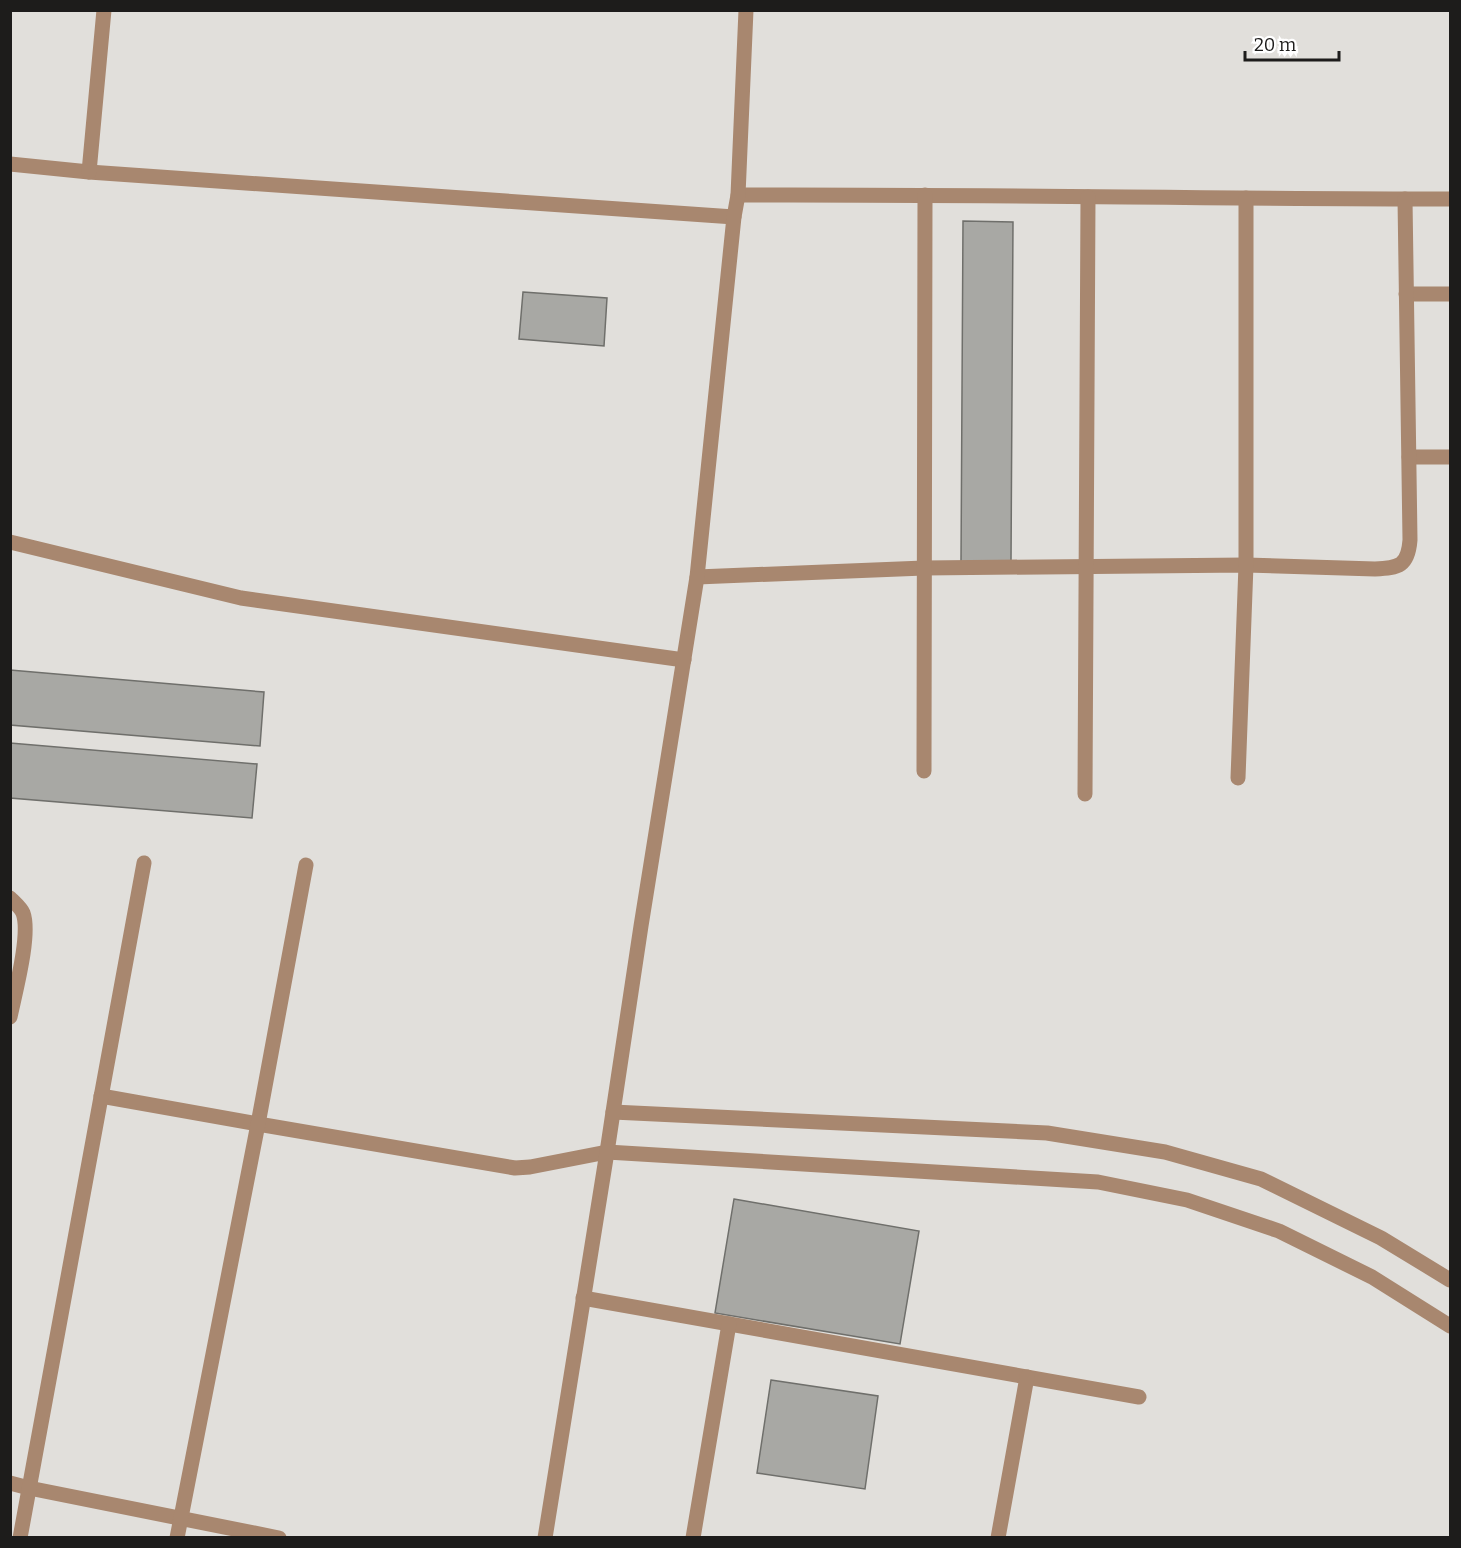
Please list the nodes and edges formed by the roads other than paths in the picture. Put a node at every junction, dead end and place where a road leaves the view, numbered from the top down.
1 (104, 10) edge
2 (746, 10) edge
3 (10, 164) edge
4 (89, 172) junction
5 (738, 195) junction
6 (925, 195) junction
7 (1088, 197) junction
8 (1246, 198) junction
9 (1405, 199) junction
10 (1450, 199) edge
11 (734, 217) junction
12 (1406, 294) junction
13 (1450, 294) edge
14 (1409, 457) junction
15 (1450, 457) edge
16 (10, 542) edge
17 (1086, 566) junction
18 (1246, 566) junction
19 (924, 568) junction
20 (698, 577) junction
21 (684, 660) junction
22 (924, 771) dead end
23 (1238, 777) dead end
24 (1085, 794) dead end
25 (144, 863) dead end
26 (306, 865) dead end
27 (10, 898) edge
28 (10, 1017) edge
29 (101, 1096) junction
30 (613, 1112) junction
31 (258, 1125) junction
32 (607, 1152) junction
33 (1450, 1280) edge
34 (583, 1298) junction
35 (729, 1324) junction
36 (1450, 1326) edge
37 (1027, 1377) junction
38 (1139, 1397) dead end
39 (10, 1483) edge
40 (29, 1488) junction
41 (180, 1518) junction
42 (20, 1538) edge
43 (177, 1538) edge
44 (279, 1538) edge
45 (545, 1538) edge
46 (693, 1538) edge
47 (998, 1538) edge

1 - 4 street
2 - 5 street
3 - 4 street
4 - 11 street
5 - 6 street
5 - 11 street
6 - 7 street
6 - 19 street
7 - 8 street
7 - 17 street
8 - 9 street
8 - 18 street
9 - 10 street
9 - 12 street
11 - 20 street
12 - 13 street
12 - 14 street
14 - 15 street
14 - 18 street
16 - 21 street
17 - 18 street
17 - 19 street
17 - 24 street
18 - 23 street
19 - 20 street
19 - 22 street
20 - 21 street
21 - 30 street
25 - 29 street
26 - 31 street
27 - 28 street
29 - 31 street
29 - 40 street
30 - 32 street
30 - 33 street
31 - 32 street
31 - 41 street
32 - 34 street
32 - 36 street
34 - 35 street
34 - 45 street
35 - 37 street
35 - 46 street
37 - 38 street
37 - 47 street
39 - 40 street
40 - 41 street
40 - 42 street
41 - 43 street
41 - 44 street

